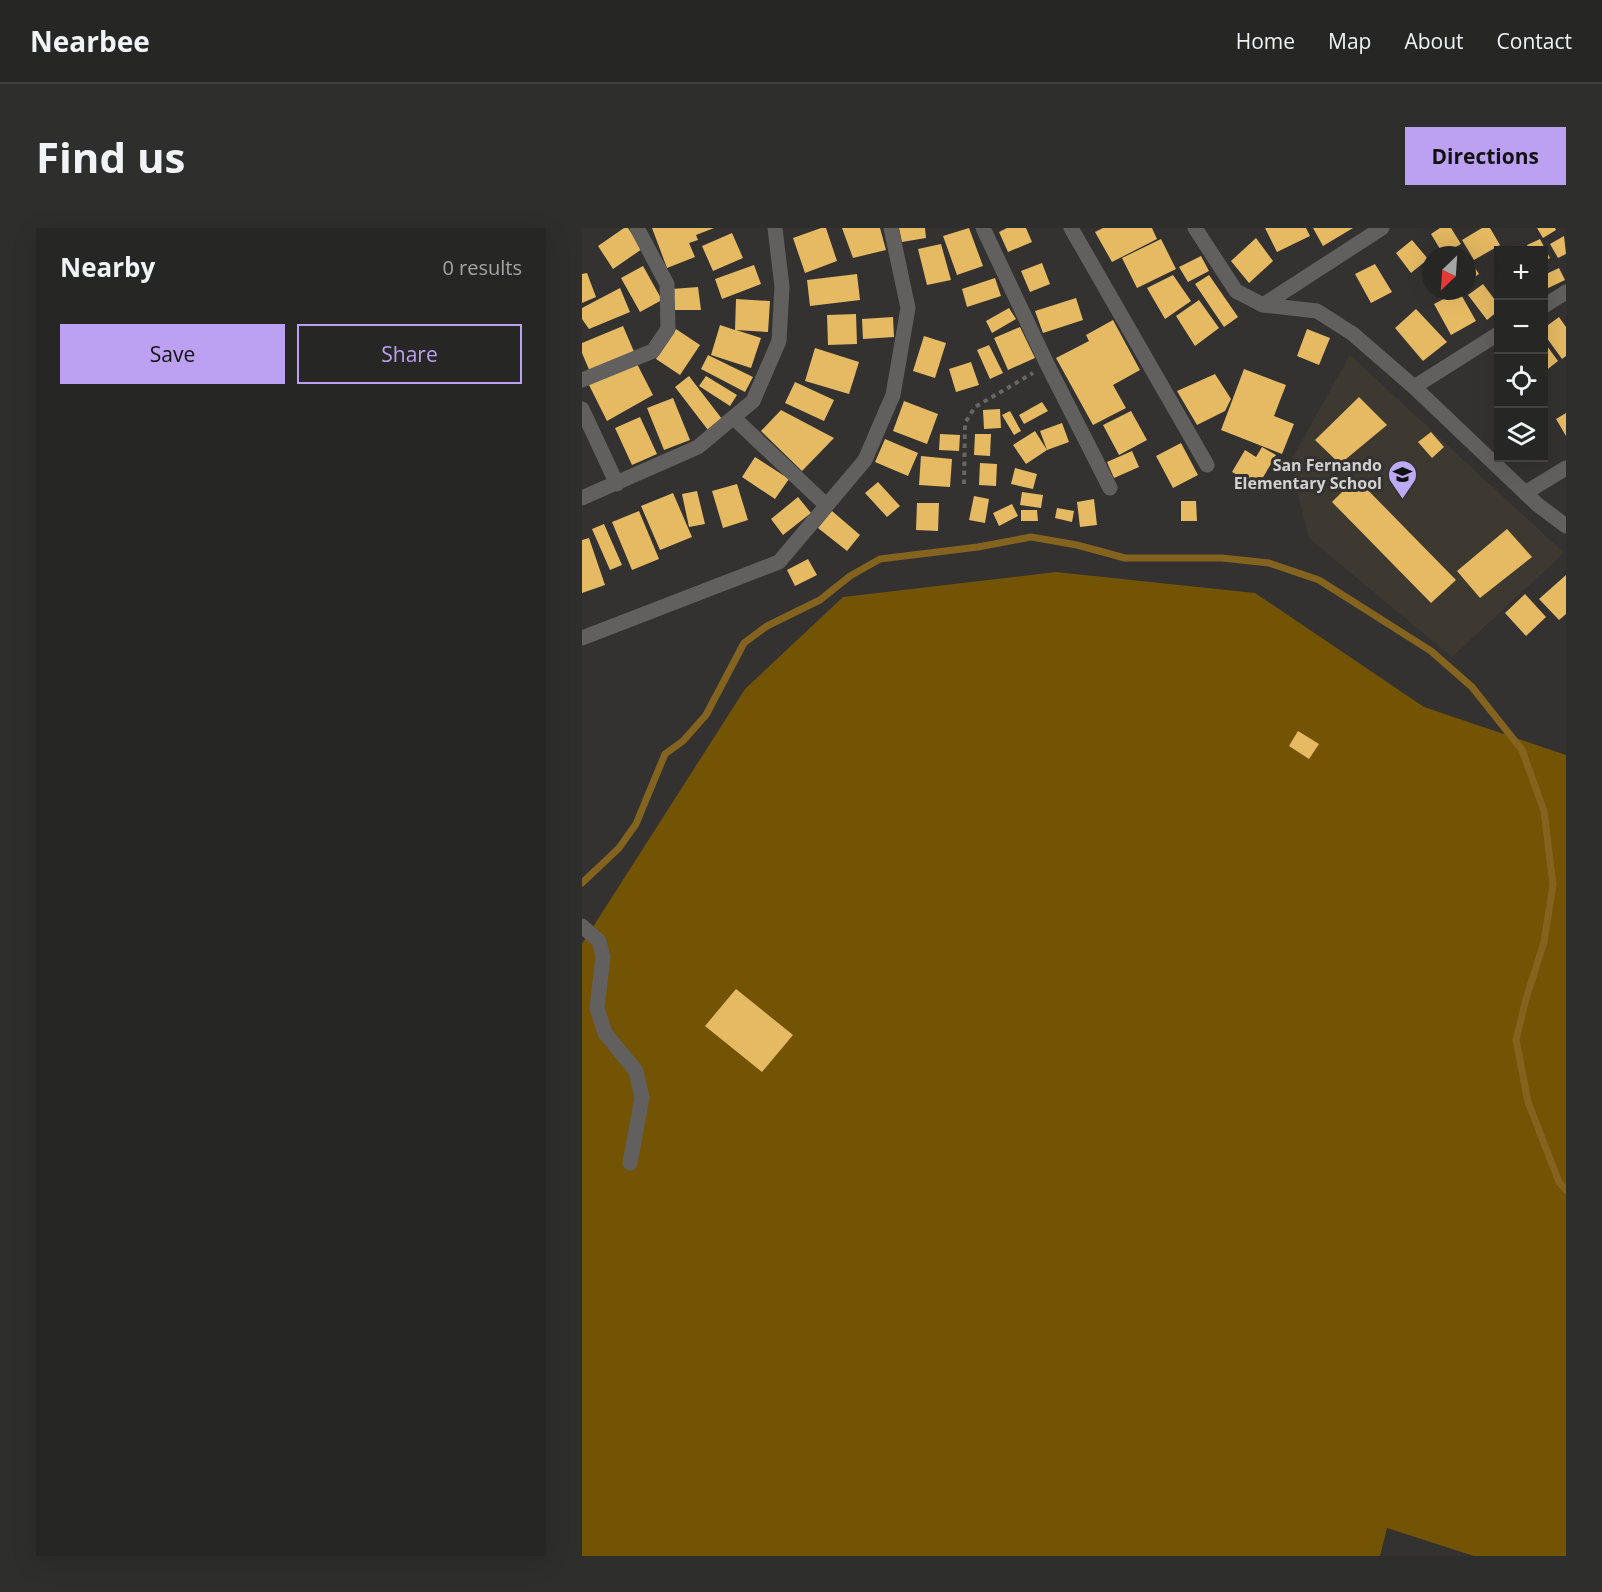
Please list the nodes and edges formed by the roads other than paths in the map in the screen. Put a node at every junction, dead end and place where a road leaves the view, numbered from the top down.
1 (637, 228) edge
2 (891, 228) edge
3 (983, 228) edge
4 (1071, 228) edge
5 (1194, 228) edge
6 (1382, 228) edge
7 (781, 229) edge
8 (1566, 292) edge
9 (1548, 303) edge
10 (1263, 305) junction
11 (1494, 337) edge
12 (582, 380) edge
13 (1414, 387) junction
14 (582, 409) edge
15 (734, 418) junction
16 (1207, 465) dead end
17 (1566, 468) edge
18 (616, 484) junction
19 (1110, 488) dead end
20 (1525, 493) junction
21 (582, 498) edge
22 (826, 505) junction
23 (1566, 526) edge
24 (582, 639) edge
25 (582, 926) edge
26 (630, 1164) dead end

1 - 12 street
2 - 22 street
3 - 19 street
4 - 16 street
5 - 10 street
6 - 10 street
7 - 15 street
8 - 9 street
10 - 13 street
11 - 13 street
13 - 20 street
14 - 18 street
15 - 18 street
15 - 22 street
17 - 20 street
18 - 21 street
20 - 23 street
22 - 24 street
25 - 26 street

